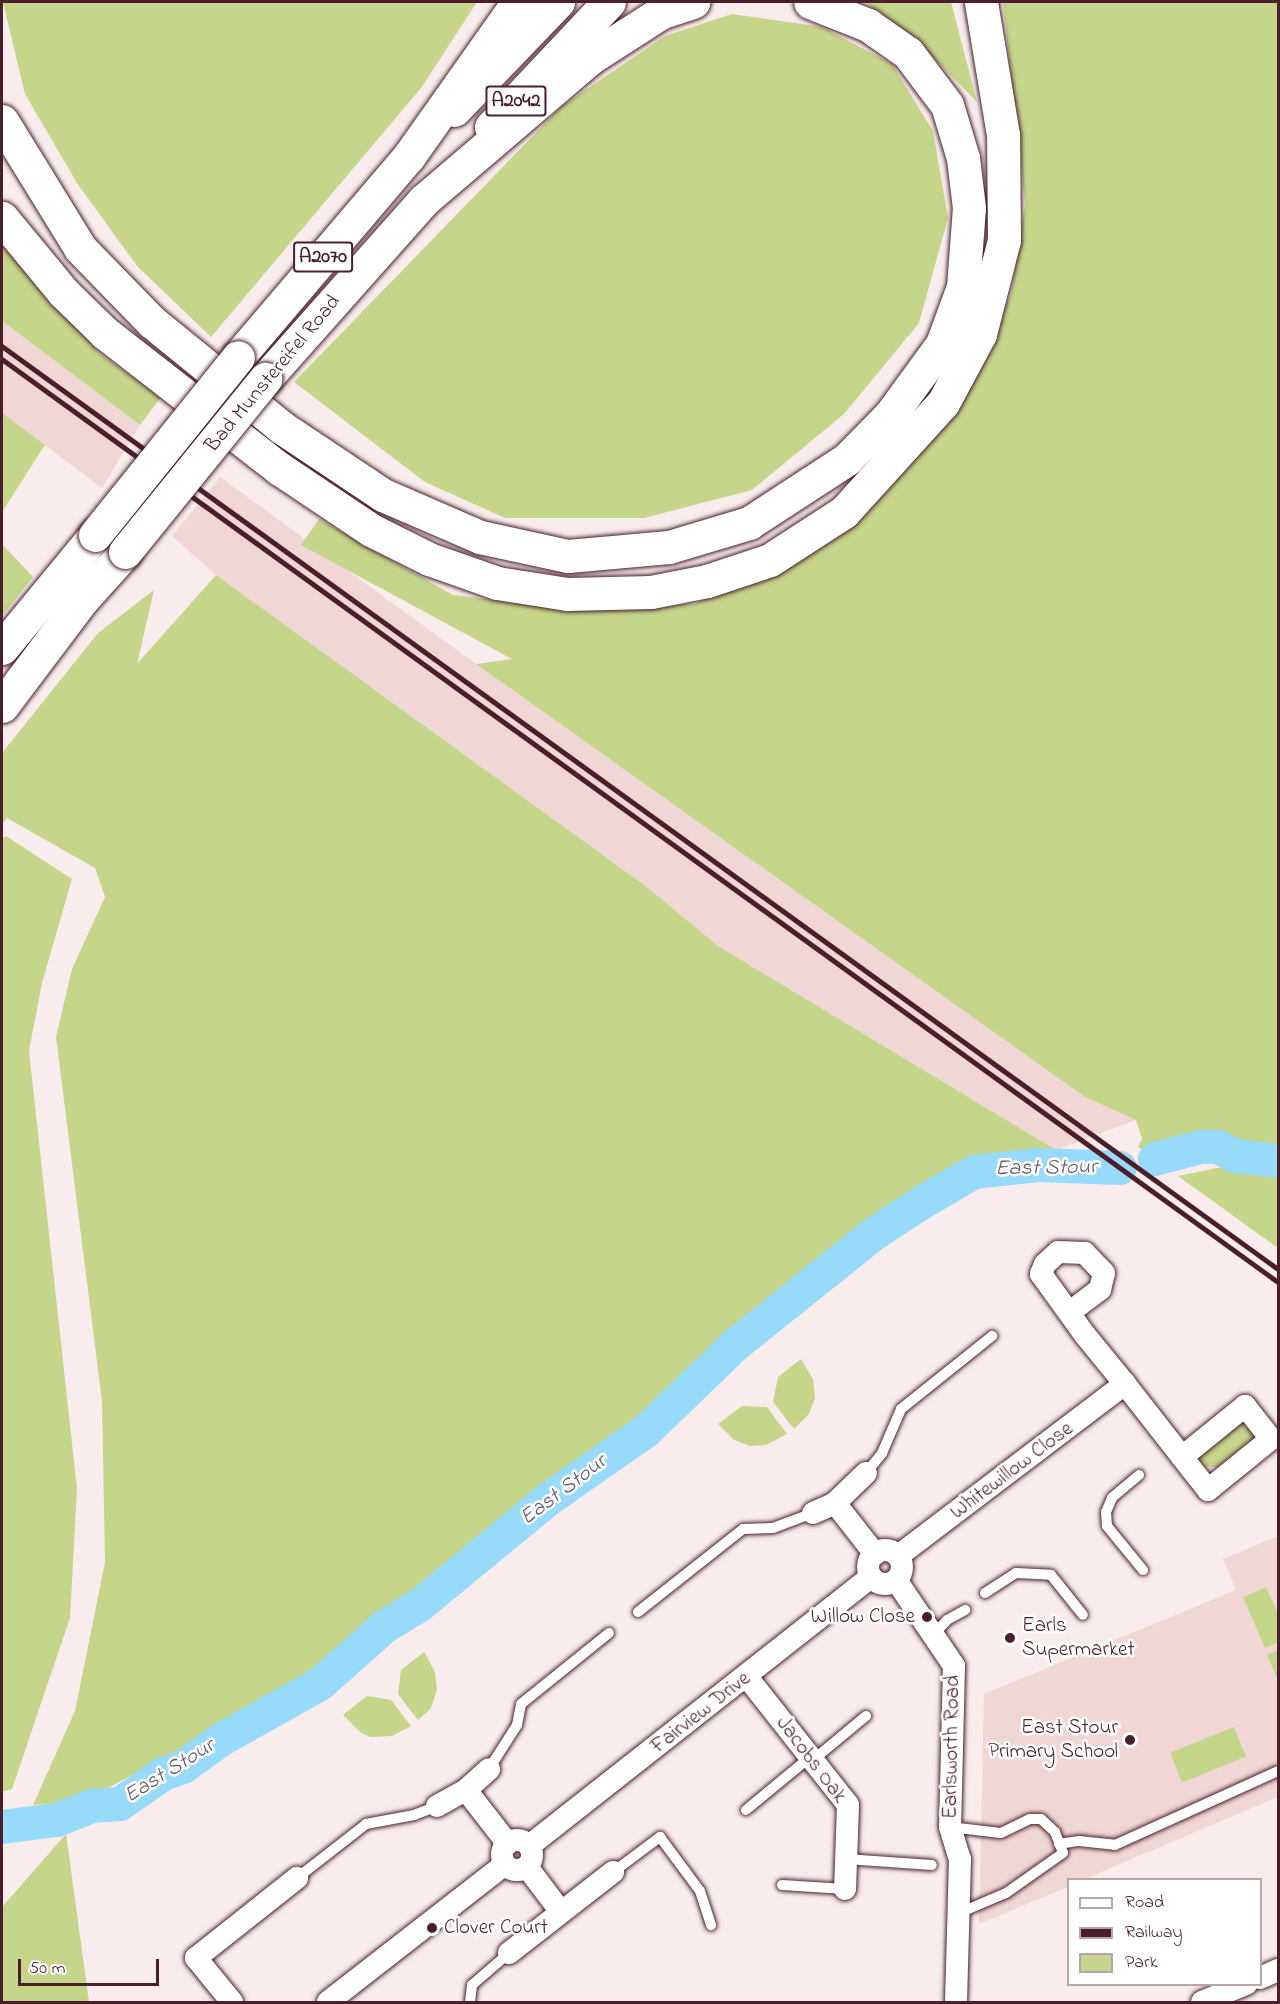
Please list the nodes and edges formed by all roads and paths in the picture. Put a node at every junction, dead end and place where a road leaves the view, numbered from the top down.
1 (518, 2) edge
2 (558, 2) edge
3 (609, 2) edge
4 (693, 2) edge
5 (810, 2) edge
6 (981, 2) edge
7 (2, 121) edge
8 (409, 156) junction
9 (424, 200) junction
10 (2, 218) edge
11 (2, 648) edge
12 (2, 706) edge
13 (1070, 1312) dead end
14 (992, 1336) dead end
15 (1125, 1384) junction
16 (1275, 1440) edge
17 (1172, 1454) junction
18 (866, 1473) joint
19 (1139, 1475) dead end
20 (835, 1503) junction
21 (813, 1513) joint
22 (875, 1554) junction
23 (898, 1556) junction
24 (1143, 1570) dead end
25 (872, 1577) junction
26 (896, 1580) junction
27 (985, 1593) dead end
28 (965, 1610) dead end
29 (638, 1612) dead end
30 (1083, 1615) dead end
31 (935, 1633) junction
32 (609, 1634) dead end
33 (747, 1677) junction
34 (866, 1716) dead end
35 (811, 1759) junction
36 (489, 1769) joint
37 (1278, 1771) edge
38 (466, 1790) junction
39 (437, 1806) joint
40 (746, 1810) dead end
41 (950, 1827) junction
42 (1059, 1844) junction
43 (517, 1855) junction
44 (846, 1859) junction
45 (932, 1865) dead end
46 (613, 1872) joint
47 (297, 1878) joint
48 (782, 1885) dead end
49 (846, 1889) joint
50 (561, 1912) junction
51 (956, 1914) junction
52 (711, 1925) dead end
53 (509, 1953) joint
54 (1278, 1970) edge
55 (1262, 1977) edge
56 (1241, 1986) edge
57 (232, 2002) edge
58 (328, 2002) edge
59 (470, 2002) edge
60 (956, 2002) edge
61 (1202, 2002) edge

1 - 8 main road
2 - 8 main road, Bad Munstereifel Road / A2042
3 - 9 main road, Bad Munstereifel Road / A2042
4 - 9 main road
5 - 7 main road
6 - 10 main road
8 - 11 main road, Bad Munstereifel Road / A2070, bridge
9 - 12 main road, Bad Munstereifel Road / A2070, bridge
13 - 15 street
14 - 18 lane
15 - 17 street
15 - 23 street, Whitewillow Close
16 - 17 street
16 - 17 street
18 - 20 street
19 - 24 lane
20 - 21 street
20 - 22 street
21 - 29 lane
22 - 23 street
22 - 25 street
23 - 26 street
25 - 26 street
25 - 33 street, Fairview Drive
26 - 31 street, Earlsworth Road
27 - 30 lane
28 - 31 lane
31 - 41 street, Earlsworth Road
32 - 36 lane
33 - 35 street, Jacobs Oak
33 - 43 street, Fairview Drive
34 - 35 lane
35 - 40 lane
35 - 44 street, Jacobs Oak
36 - 38 street
37 - 42 lane
38 - 39 street
38 - 43 street
39 - 47 lane
41 - 42 lane
41 - 51 street, Earlsworth Road
42 - 51 lane
43 - 50 street
43 - 58 street, Fairview Drive
44 - 45 lane
44 - 49 street, Jacobs Oak
46 - 50 street
46 - 52 lane
47 - 57 street
48 - 49 lane
50 - 53 street
51 - 60 street, Earlsworth Road
53 - 59 lane
54 - 55 street
56 - 61 street

